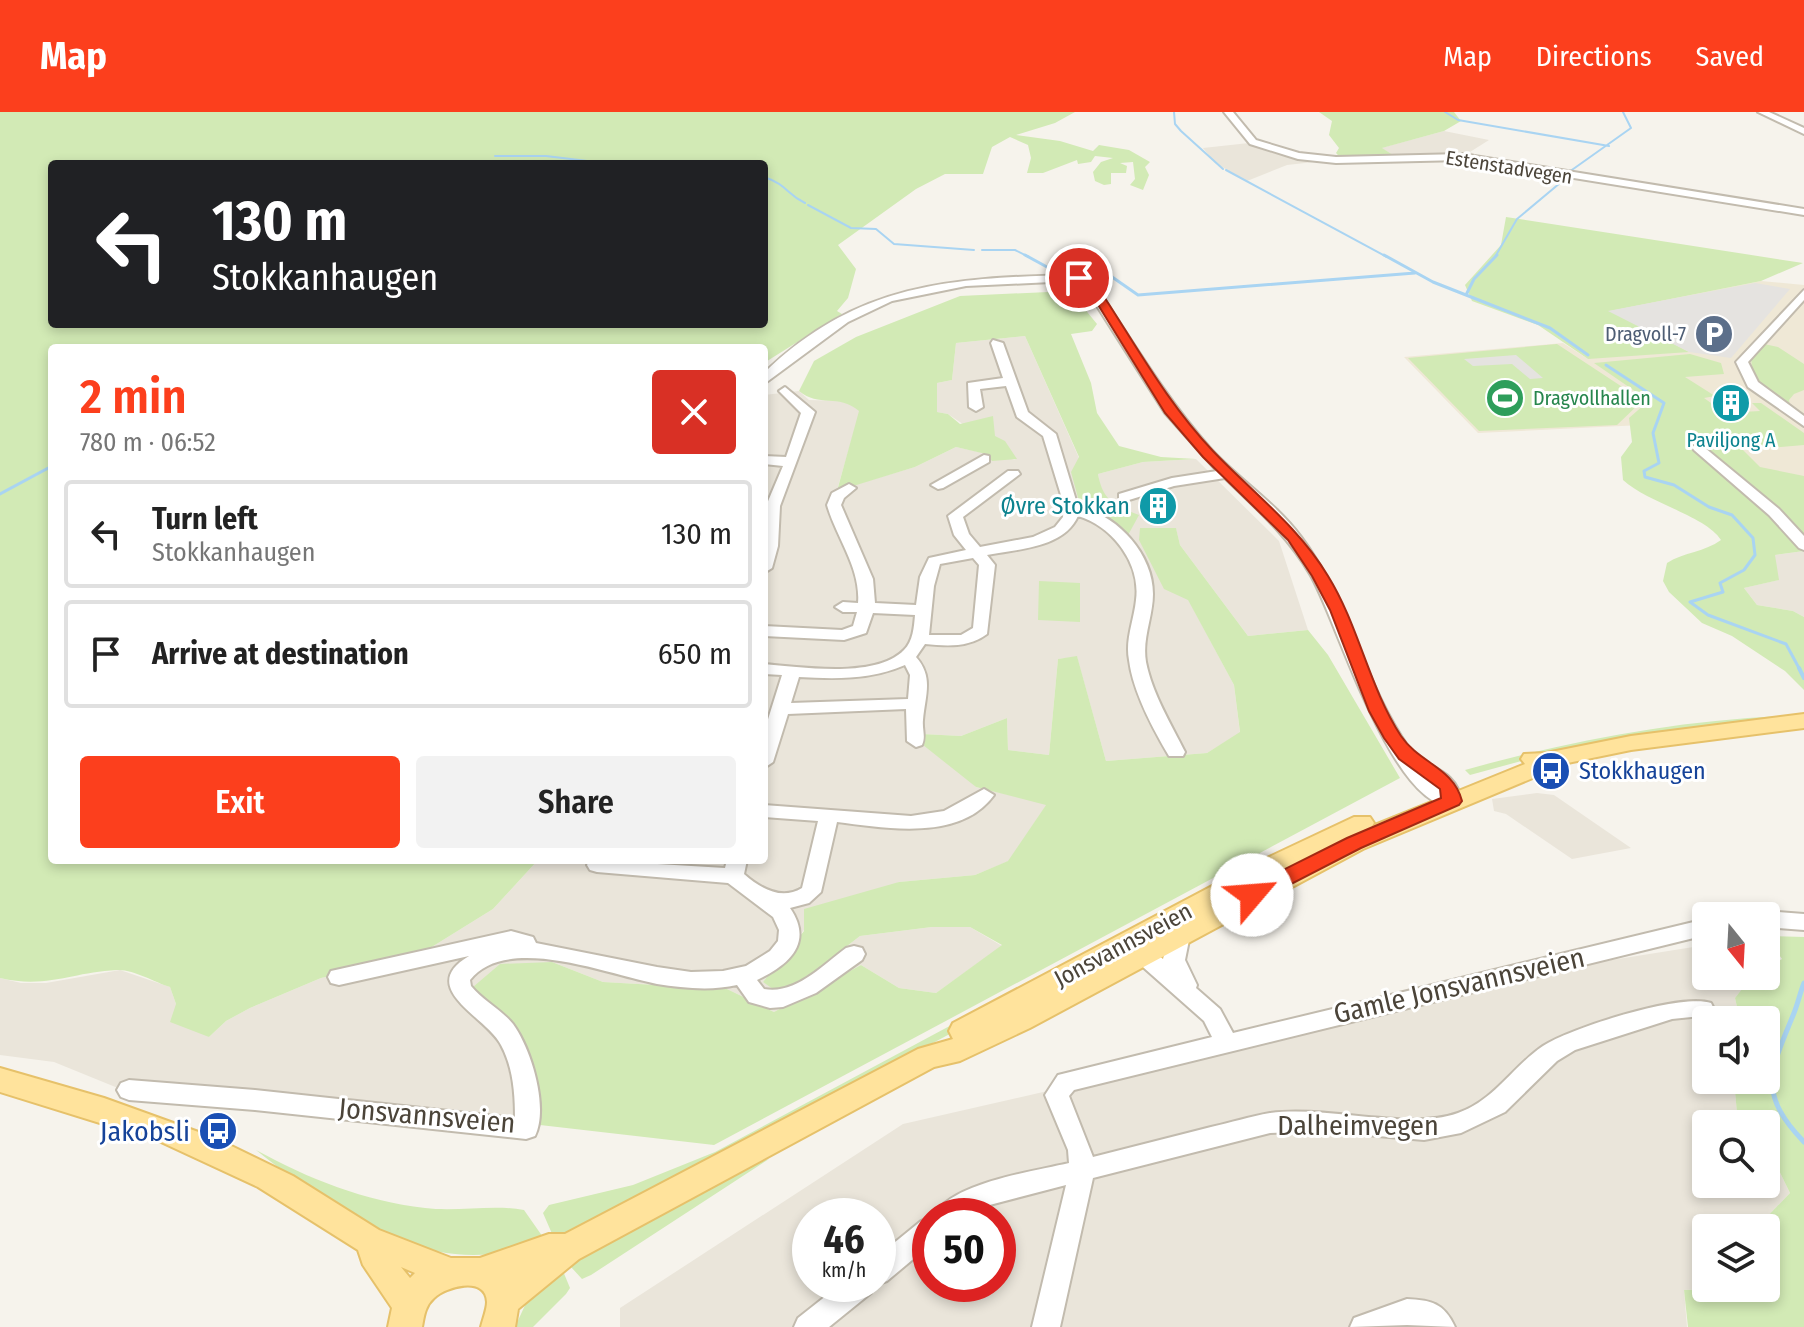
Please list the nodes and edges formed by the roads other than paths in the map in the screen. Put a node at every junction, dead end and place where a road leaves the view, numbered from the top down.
1 (1228, 112) edge
2 (1762, 112) edge
3 (1804, 131) edge
4 (1804, 212) edge
5 (1804, 293) edge
6 (997, 343) dead end
7 (768, 376) edge
8 (1011, 381) junction
9 (785, 391) dead end
10 (976, 407) dead end
11 (1804, 422) edge
12 (1699, 447) dead end
13 (984, 459) dead end
14 (768, 460) edge
15 (791, 462) junction
16 (1229, 473) junction
17 (1013, 474) dead end
18 (959, 475) junction
19 (938, 485) dead end
20 (849, 488) dead end
21 (991, 488) junction
22 (1124, 497) dead end
23 (1072, 510) junction
24 (1804, 545) edge
25 (974, 552) junction
26 (768, 553) edge
27 (843, 607) dead end
28 (867, 607) junction
29 (924, 610) junction
30 (768, 631) edge
31 (920, 639) junction
32 (906, 656) junction
33 (768, 669) edge
34 (792, 670) junction
35 (916, 704) junction
36 (780, 708) junction
37 (1804, 721) edge
38 (916, 741) dead end
39 (768, 748) edge
40 (1176, 752) dead end
41 (1444, 793) junction
42 (984, 795) dead end
43 (768, 811) edge
44 (829, 815) junction
45 (597, 865) dead end
46 (735, 868) edge
47 (763, 899) junction
48 (1780, 920) edge
49 (1804, 922) edge
50 (1692, 930) edge
51 (1179, 935) junction
52 (528, 950) junction
53 (1133, 953) junction
54 (854, 954) dead end
55 (742, 976) junction
56 (339, 977) dead end
57 (1189, 995) junction
58 (1692, 1009) edge
59 (1222, 1035) junction
60 (0, 1080) edge
61 (129, 1090) dead end
62 (1082, 1170) junction
63 (975, 1198) edge
64 (373, 1243) junction
65 (912, 1244) edge
66 (568, 1249) junction
67 (896, 1257) edge
68 (449, 1272) junction
69 (482, 1272) junction
70 (839, 1302) edge
71 (502, 1314) edge
72 (403, 1319) edge
73 (808, 1327) edge
74 (1046, 1327) edge
75 (1364, 1327) edge
76 (1441, 1327) edge

1 - 4 street, Estenstadvegen
2 - 3 street
5 - 11 street
6 - 8 street
7 - 16 street
8 - 10 street
8 - 23 street
9 - 15 street
12 - 24 street
13 - 18 street
14 - 15 street
15 - 26 street
16 - 22 street
16 - 41 street
17 - 21 street
18 - 19 street
18 - 21 street
20 - 28 street
21 - 25 street
23 - 25 street
23 - 40 street
25 - 29 street
25 - 31 street
27 - 28 street
28 - 29 street
28 - 30 street
29 - 31 street
31 - 32 street
32 - 34 street
32 - 35 street
33 - 34 street
34 - 36 street
35 - 36 street
35 - 38 street
36 - 39 street
37 - 41 main road, Jonsvannsveien
41 - 51 main road, Jonsvannsveien
41 - 53 main road, Jonsvannsveien
42 - 44 street
43 - 44 street
44 - 47 street
45 - 46 street
46 - 47 street
47 - 55 street
48 - 49 street
50 - 59 street, Gamle Jonsvannsveien
51 - 53 main road, Jonsvannsveien
51 - 57 street
52 - 55 street
52 - 56 street
52 - 61 street, Jonsvannsveien
53 - 57 street
53 - 59 street
53 - 66 main road, Jonsvannsveien
54 - 55 street
57 - 59 street
58 - 62 street, Dalheimvegen
59 - 62 street, Gamle Jonsvannsveien
60 - 64 main road
62 - 63 street, Dalheimvegen
62 - 74 street
64 - 68 main road
64 - 72 main road
65 - 67 street
66 - 69 main road, Jonsvannsveien
66 - 71 main road, Jonsvannsveien
68 - 69 main road, Jonsvannsveien
68 - 72 main road
69 - 71 main road
70 - 73 street
75 - 76 street

